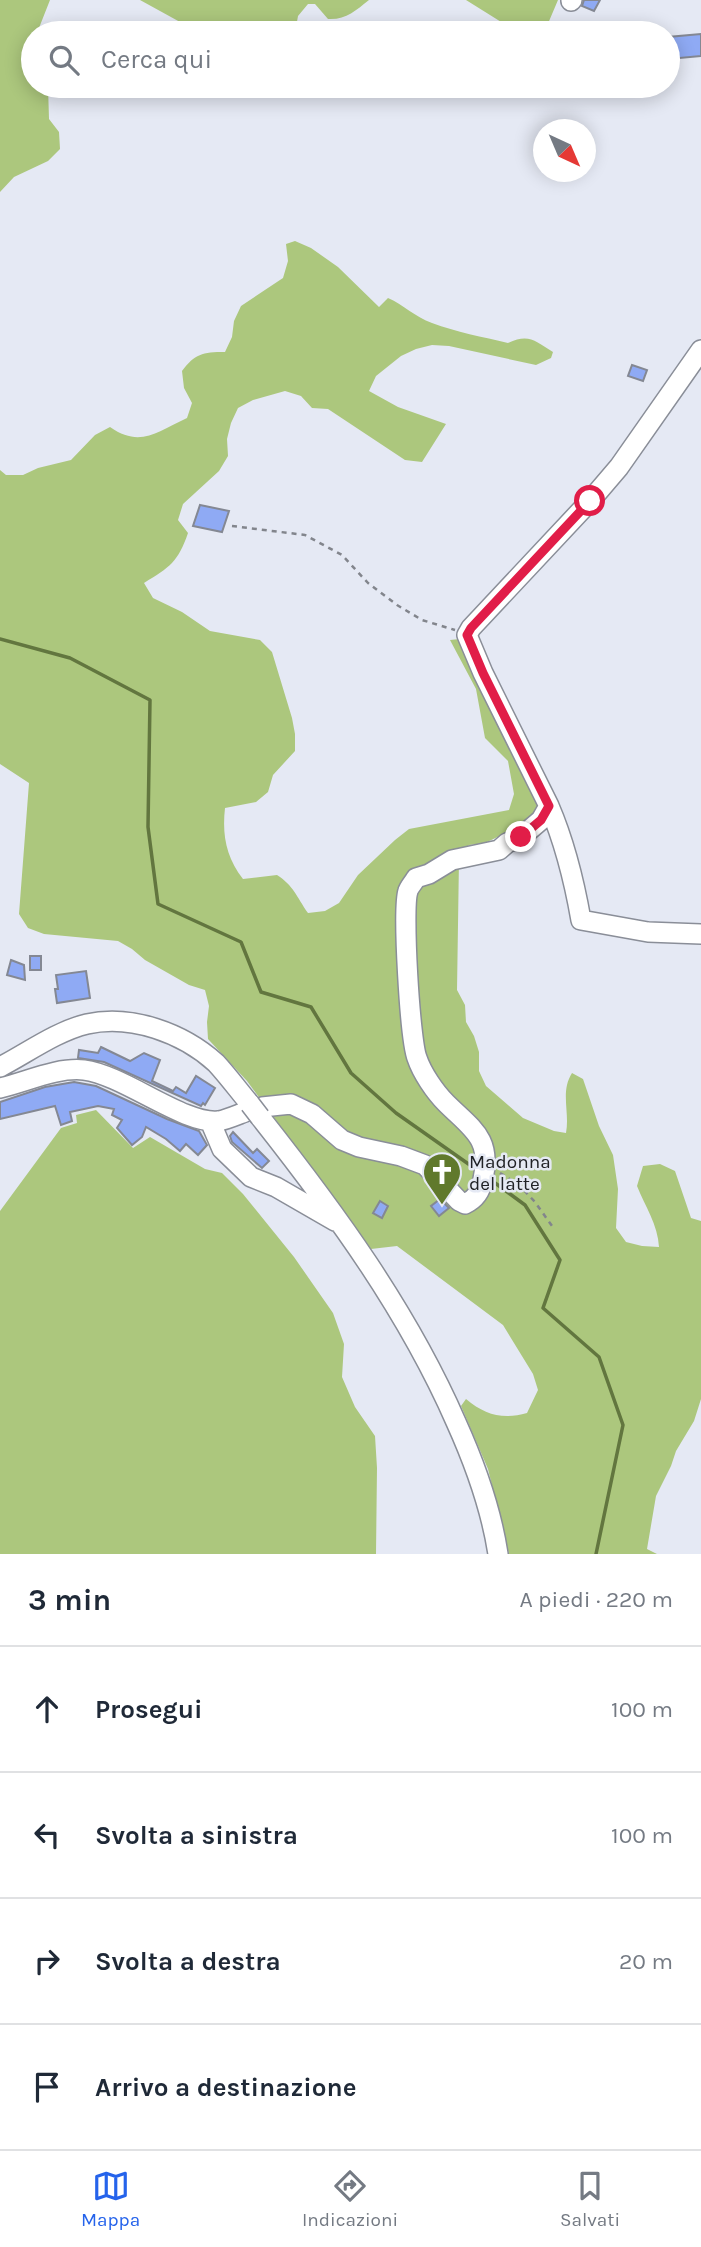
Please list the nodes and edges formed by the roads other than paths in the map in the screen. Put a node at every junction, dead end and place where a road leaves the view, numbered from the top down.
1 (701, 350) edge
2 (549, 806) junction
3 (701, 934) edge
4 (0, 1067) edge
5 (0, 1088) edge
6 (254, 1110) junction
7 (210, 1121) junction
8 (342, 1225) junction
9 (498, 1554) edge

1 - 2 street
2 - 3 street
2 - 6 street
4 - 6 street
5 - 7 street
6 - 7 street
6 - 8 street
7 - 8 street
8 - 9 street

